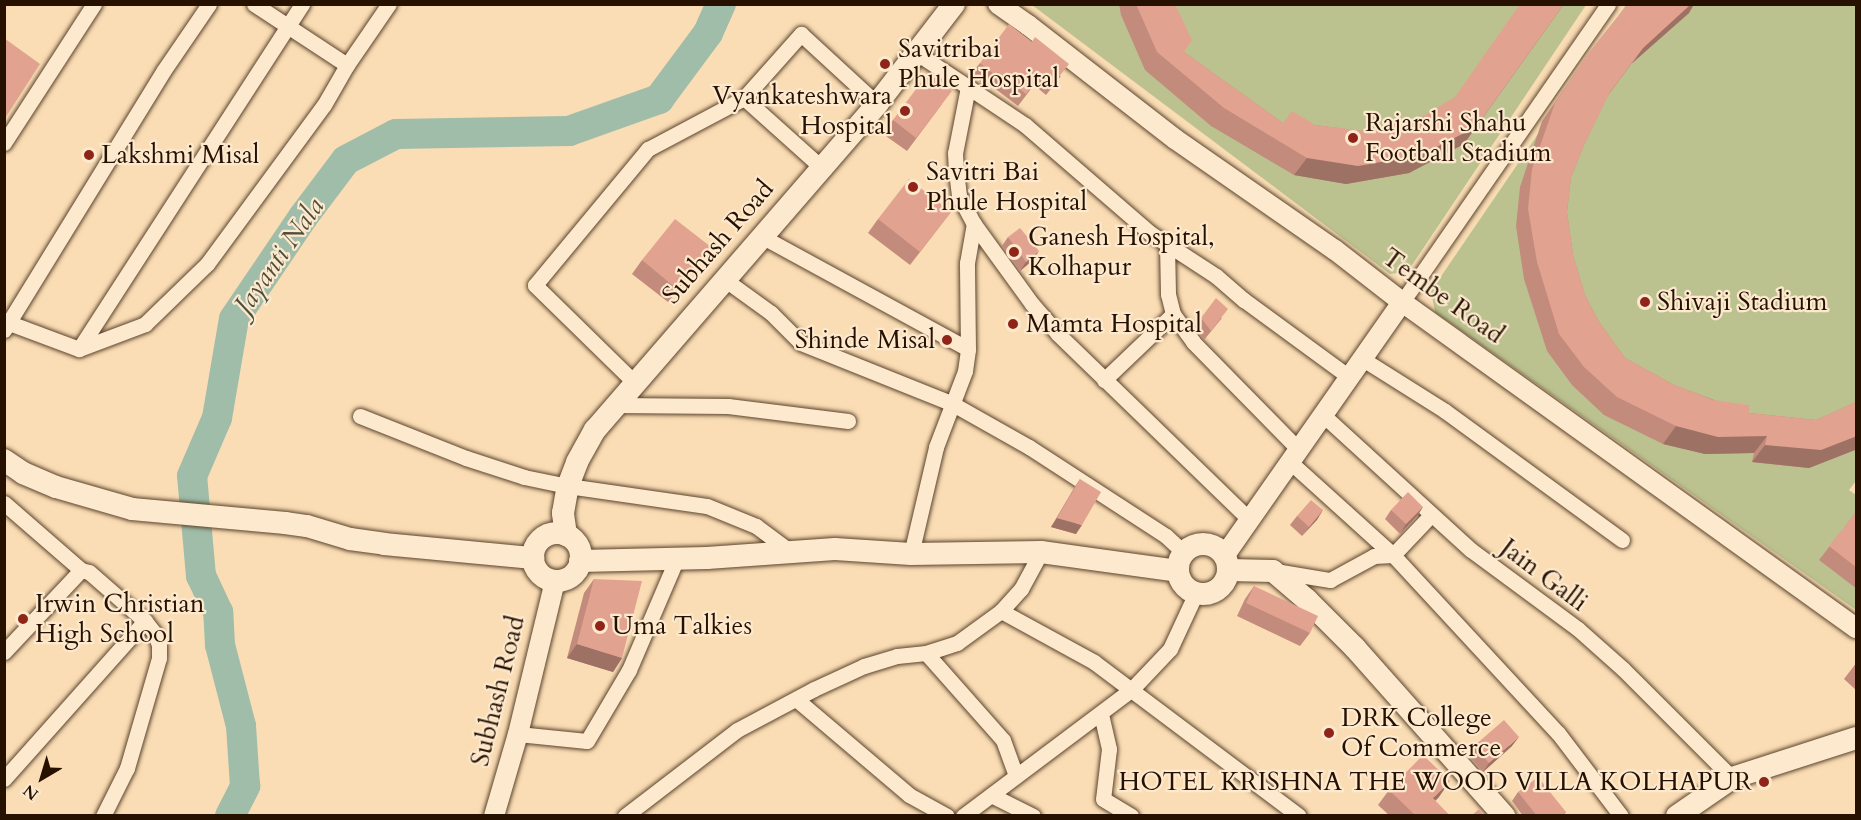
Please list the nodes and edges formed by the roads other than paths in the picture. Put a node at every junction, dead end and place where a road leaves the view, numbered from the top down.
1 (94, 4) edge
2 (209, 4) edge
3 (254, 4) edge
4 (302, 4) edge
5 (389, 4) edge
6 (954, 4) edge
7 (998, 4) edge
8 (1608, 4) edge
9 (288, 27) junction
10 (915, 52) junction
11 (347, 65) junction
12 (968, 87) junction
13 (744, 99) junction
14 (877, 104) junction
15 (4, 142) edge
16 (820, 167) junction
17 (974, 224) junction
18 (761, 236) junction
19 (1167, 245) junction
20 (724, 279) junction
21 (1402, 302) junction
22 (1173, 314) junction
23 (6, 325) edge
24 (79, 349) junction
25 (968, 350) junction
26 (1361, 358) junction
27 (1348, 376) junction
28 (1104, 380) junction
29 (635, 383) junction
30 (951, 403) junction
31 (615, 405) junction
32 (1323, 415) junction
33 (360, 416) dead end
34 (848, 421) dead end
35 (1293, 455) junction
36 (4, 460) edge
37 (568, 486) junction
38 (4, 503) edge
39 (1431, 515) junction
40 (1250, 520) junction
41 (566, 535) junction
42 (1622, 540) dead end
43 (791, 552) junction
44 (1041, 552) junction
45 (911, 554) junction
46 (1393, 555) junction
47 (533, 558) junction
48 (677, 558) junction
49 (580, 561) junction
50 (1181, 562) junction
51 (1227, 563) junction
52 (81, 570) junction
53 (1273, 571) junction
54 (555, 580) junction
55 (1196, 593) junction
56 (1001, 611) junction
57 (144, 621) junction
58 (1857, 628) edge
59 (4, 652) edge
60 (926, 652) junction
61 (1132, 689) junction
62 (796, 699) junction
63 (1101, 714) junction
64 (518, 734) junction
65 (1857, 738) edge
66 (1016, 776) junction
67 (1732, 778) junction
68 (4, 779) edge
69 (991, 795) junction
70 (634, 813) edge
71 (1294, 814) edge
72 (103, 816) edge
73 (494, 816) edge
74 (946, 816) edge
75 (963, 816) edge
76 (1033, 816) edge
77 (1131, 816) edge
78 (1504, 816) edge
79 (1621, 816) edge
80 (1677, 816) edge

1 - 15 street
2 - 23 street
3 - 9 street
4 - 9 street
5 - 11 street
6 - 10 main road, Subhash Road
7 - 21 street, Tembe Road
8 - 21 street
9 - 11 street
9 - 24 street
10 - 12 street
10 - 14 main road, Subhash Road
11 - 24 street
12 - 17 street
12 - 19 street
13 - 14 street
13 - 16 street
13 - 29 street
14 - 16 main road, Subhash Road
16 - 18 main road, Subhash Road
17 - 25 street
17 - 28 street
18 - 20 main road, Subhash Road
18 - 25 street
19 - 22 street
19 - 27 street
20 - 29 main road, Subhash Road
20 - 30 street
21 - 26 street
21 - 58 street, Tembe Road
22 - 28 street
22 - 35 street
23 - 24 street
25 - 30 street
26 - 27 street
26 - 42 street
27 - 32 street
28 - 40 street
29 - 31 main road, Subhash Road
30 - 45 street
30 - 50 street
31 - 34 street
31 - 37 main road, Subhash Road
32 - 35 street
32 - 39 street, Jain Galli
33 - 37 street
35 - 40 street
35 - 46 street
36 - 47 main road
37 - 41 main road, Subhash Road
37 - 43 street
38 - 52 street
39 - 46 street
39 - 67 street, Jain Galli
40 - 51 street
41 - 47 main road
41 - 49 main road
43 - 45 main road
43 - 48 main road
44 - 45 main road
44 - 50 main road
44 - 56 street
46 - 53 street
46 - 79 street
47 - 54 main road
48 - 49 main road
48 - 64 street
49 - 54 main road
50 - 51 main road
50 - 55 main road
51 - 53 main road
51 - 55 main road
52 - 57 street
52 - 59 street
53 - 78 main road
54 - 64 street, Subhash Road
55 - 61 street
56 - 60 street
56 - 61 street
57 - 68 street
57 - 72 street
60 - 62 street
60 - 66 street
61 - 63 street
61 - 71 street
62 - 70 street
62 - 74 street
63 - 66 street
63 - 77 street
64 - 73 street, Subhash Road
65 - 67 main road
66 - 69 street
67 - 80 main road
69 - 75 street
69 - 76 street

